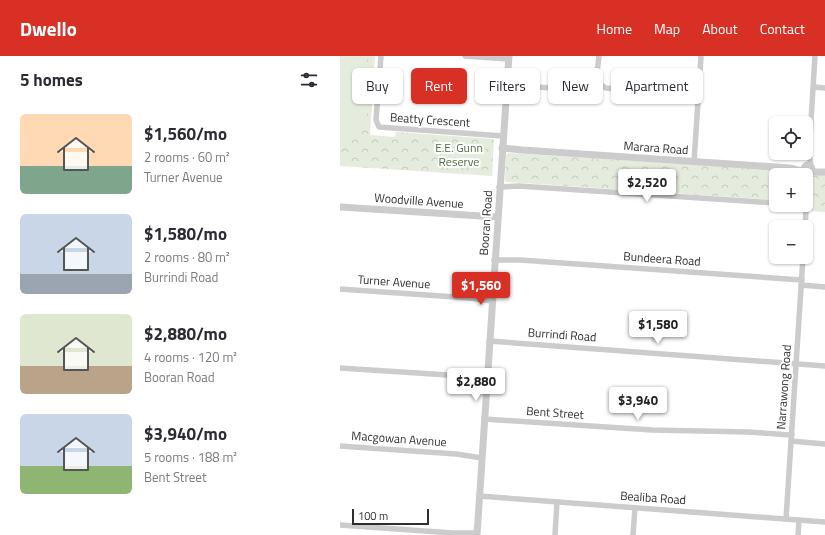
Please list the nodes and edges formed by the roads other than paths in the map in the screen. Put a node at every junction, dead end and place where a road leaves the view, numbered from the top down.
1 (381, 56) edge
2 (465, 56) edge
3 (599, 56) edge
4 (701, 56) edge
5 (816, 56) edge
6 (508, 58) edge
7 (508, 68) edge
8 (814, 87) junction
9 (611, 88) edge
10 (825, 88) edge
11 (506, 104) edge
12 (503, 136) junction
13 (502, 149) junction
14 (694, 162) junction
15 (790, 168) edge
16 (808, 168) edge
17 (813, 170) edge
18 (825, 171) edge
19 (500, 185) junction
20 (769, 203) edge
21 (340, 207) edge
22 (497, 217) junction
23 (494, 258) junction
24 (803, 264) edge
25 (802, 283) junction
26 (825, 287) edge
27 (340, 289) edge
28 (492, 299) junction
29 (489, 341) junction
30 (796, 364) junction
31 (825, 366) edge
32 (340, 368) edge
33 (487, 377) junction
34 (484, 419) junction
35 (792, 438) junction
36 (825, 444) edge
37 (340, 446) edge
38 (482, 456) junction
39 (480, 496) junction
40 (557, 502) junction
41 (635, 508) junction
42 (786, 519) junction
43 (799, 520) junction
44 (825, 522) edge
45 (340, 525) edge
46 (453, 533) junction
47 (477, 534) edge
48 (467, 535) edge
49 (555, 535) edge
50 (633, 535) edge
51 (798, 535) edge

1 - 12 street, Beatty Crescent
2 - 6 street
3 - 9 street
4 - 14 street
5 - 8 street
6 - 7 street, Booran Road
8 - 10 street
8 - 16 street
11 - 12 street, Booran Road
12 - 13 street, Booran Road
13 - 14 street, Marara Road
13 - 19 street, Booran Road
14 - 15 street, Marara Road
17 - 18 street, Marara Road
19 - 20 street
19 - 22 street, Booran Road
21 - 22 street, Woodville Avenue
22 - 23 street, Booran Road
23 - 25 street, Bundeera Road
23 - 28 street, Booran Road
24 - 25 street, Narrawong Road
25 - 26 street, Bundeera Road
25 - 30 street, Narrawong Road
27 - 28 street, Turner Avenue
28 - 29 street, Booran Road
29 - 30 street, Burrindi Road
29 - 33 street, Booran Road
30 - 31 street, Burrindi Road
30 - 35 street, Narrawong Road
32 - 33 street
33 - 34 street, Booran Road
34 - 35 street, Bent Street
34 - 38 street, Booran Road
35 - 36 street, Bent Street
35 - 42 street, Narrawong Road
37 - 38 street, Macgowan Avenue
38 - 39 street, Booran Road
39 - 40 street, Bealiba Road
39 - 47 street, Booran Road
40 - 41 street, Bealiba Road
40 - 49 street
41 - 42 street, Bealiba Road
41 - 50 street
42 - 43 street, Bealiba Road
43 - 44 street, Bealiba Road
43 - 51 street
45 - 46 street
46 - 47 street
46 - 48 street

